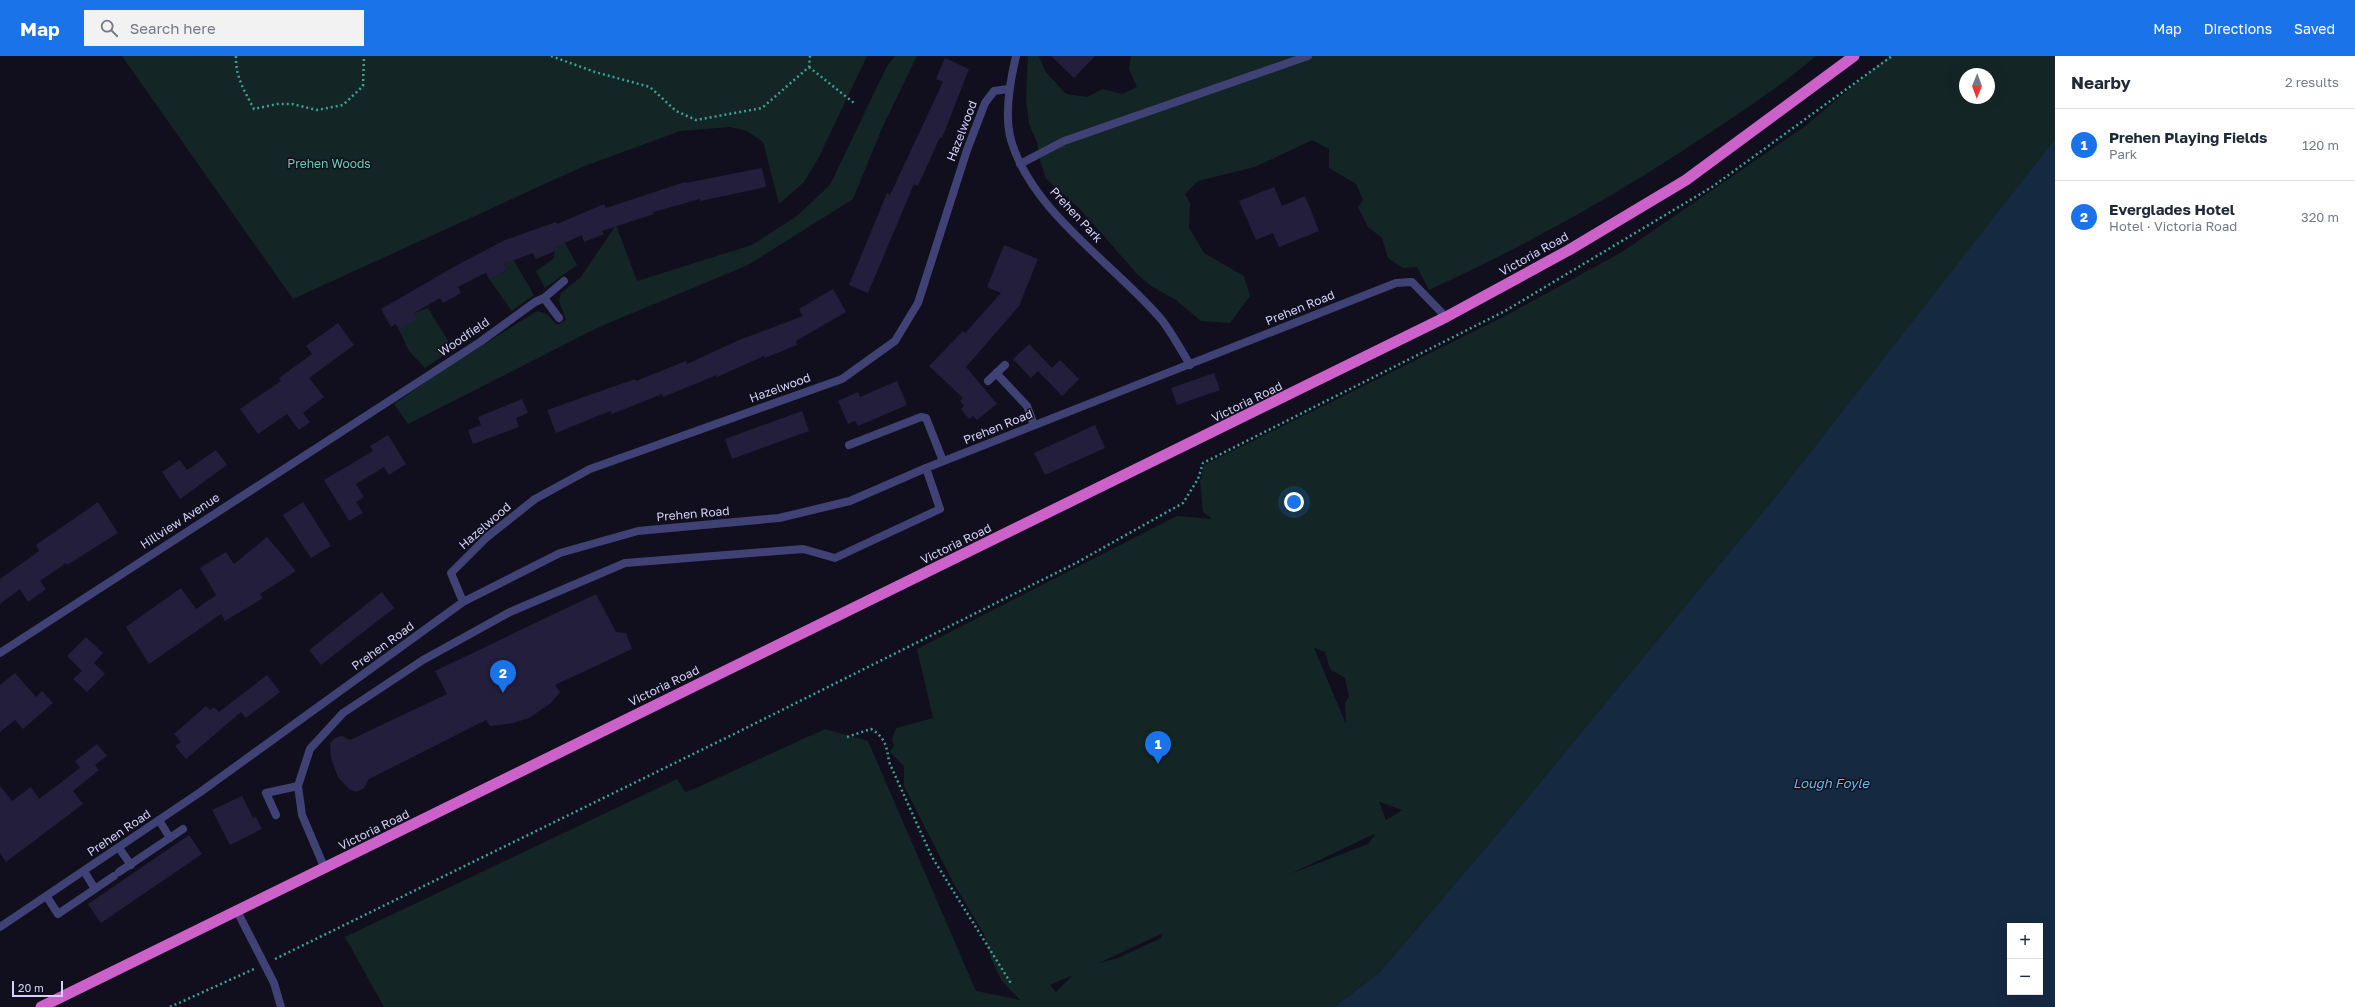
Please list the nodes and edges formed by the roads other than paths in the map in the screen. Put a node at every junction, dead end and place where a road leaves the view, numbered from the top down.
1 (1016, 56) edge
2 (1308, 56) edge
3 (1854, 56) edge
4 (1008, 89) junction
5 (1020, 164) junction
6 (564, 281) dead end
7 (544, 298) junction
8 (1446, 317) junction
9 (559, 318) dead end
10 (1005, 365) dead end
11 (1190, 365) junction
12 (996, 374) junction
13 (988, 381) dead end
14 (374, 408) joint
15 (1034, 425) junction
16 (849, 444) dead end
17 (943, 461) junction
18 (926, 468) junction
19 (463, 602) junction
20 (0, 653) edge
21 (298, 786) junction
22 (276, 815) dead end
23 (158, 820) junction
24 (183, 829) dead end
25 (170, 838) junction
26 (119, 848) junction
27 (131, 865) junction
28 (325, 869) junction
29 (84, 871) junction
30 (96, 889) junction
31 (46, 897) junction
32 (237, 911) junction
33 (0, 927) edge
34 (41, 1007) edge
35 (281, 1007) edge

1 - 4 street, Prehen Park
2 - 5 street
3 - 8 highway, Victoria Road
4 - 5 street, Prehen Park
4 - 19 street, Hazelwood
5 - 11 street, Prehen Park
6 - 7 street, Woodfield
7 - 9 street
7 - 14 street, Woodfield
8 - 11 street, Prehen Road
8 - 28 highway, Victoria Road
10 - 12 street
11 - 15 street, Prehen Road
12 - 13 street
12 - 15 street
14 - 20 street, Hillview Avenue
15 - 17 street, Prehen Road
16 - 17 street
17 - 18 street, Prehen Road
18 - 19 street, Prehen Road
18 - 21 street
19 - 23 street, Prehen Road
21 - 22 street
21 - 28 street
23 - 25 street
23 - 26 street, Prehen Road
24 - 25 street
25 - 27 street
26 - 27 street
26 - 29 street, Prehen Road
27 - 30 street
28 - 32 highway, Victoria Road
29 - 30 street
29 - 31 street, Prehen Road
30 - 31 street
31 - 33 street, Prehen Road
32 - 34 highway, Victoria Road
32 - 35 street

